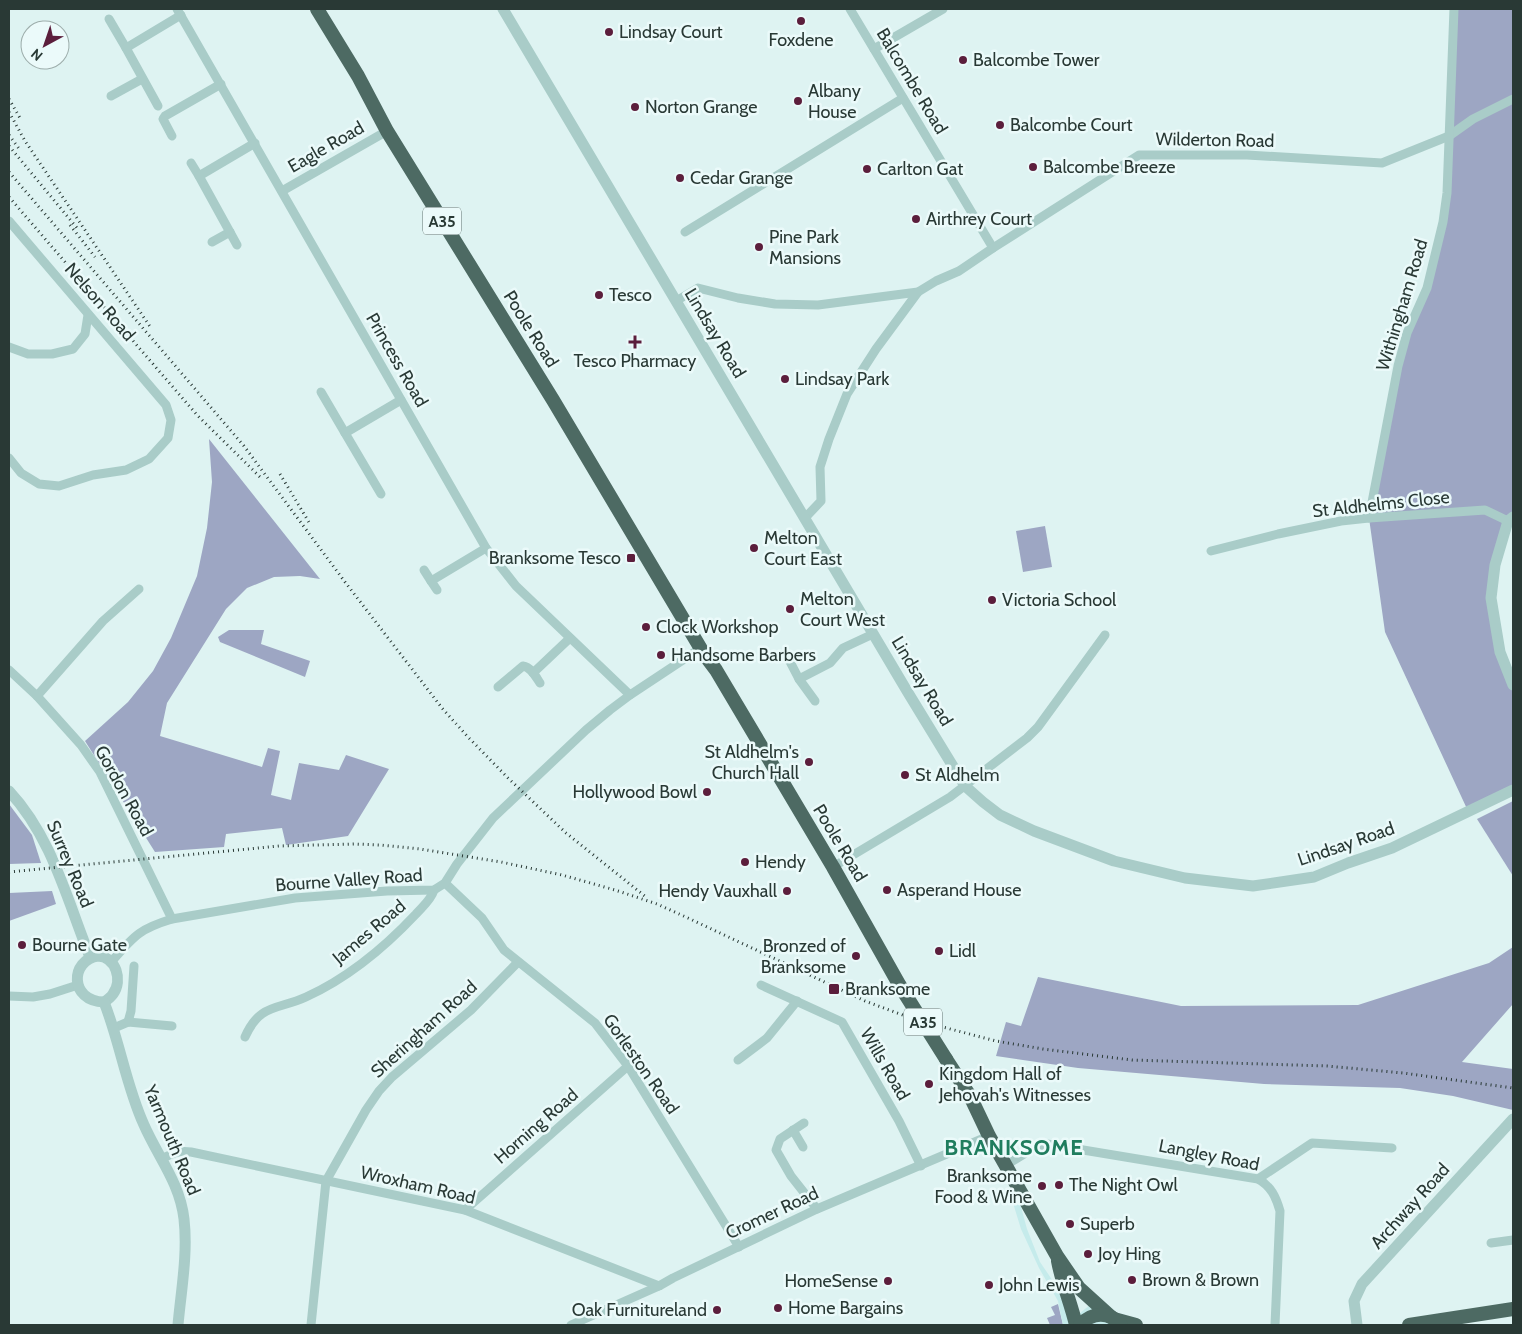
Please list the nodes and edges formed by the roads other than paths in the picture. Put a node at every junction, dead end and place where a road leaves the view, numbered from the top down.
1 (317, 9) edge
2 (503, 9) edge
3 (850, 9) edge
4 (942, 9) edge
5 (1454, 9) edge
6 (179, 12) edge
7 (108, 19) dead end
8 (126, 48) junction
9 (874, 49) junction
10 (142, 79) junction
11 (221, 84) junction
12 (111, 96) dead end
13 (903, 98) junction
14 (1513, 99) edge
15 (158, 106) dead end
16 (387, 131) junction
17 (172, 136) dead end
18 (1449, 136) junction
19 (255, 143) junction
20 (191, 163) dead end
21 (199, 176) junction
22 (282, 191) junction
23 (9, 220) edge
24 (230, 232) junction
25 (685, 232) dead end
26 (212, 242) dead end
27 (237, 245) dead end
28 (993, 248) junction
29 (918, 292) junction
30 (676, 301) junction
31 (88, 315) junction
32 (9, 347) edge
33 (321, 392) dead end
34 (400, 400) junction
35 (345, 432) junction
36 (9, 458) edge
37 (380, 494) dead end
38 (804, 518) junction
39 (1369, 518) junction
40 (1510, 519) edge
41 (486, 548) junction
42 (1211, 551) dead end
43 (424, 570) dead end
44 (430, 581) junction
45 (139, 589) dead end
46 (437, 590) dead end
47 (873, 634) junction
48 (1105, 635) dead end
49 (570, 638) junction
50 (702, 651) junction
51 (787, 656) dead end
52 (9, 670) edge
53 (533, 673) junction
54 (799, 679) junction
55 (540, 683) dead end
56 (1513, 686) edge
57 (498, 687) dead end
58 (630, 695) junction
59 (37, 696) junction
60 (815, 701) dead end
61 (965, 786) junction
62 (1513, 790) edge
63 (9, 791) edge
64 (833, 867) junction
65 (445, 883) junction
66 (434, 890) junction
67 (172, 919) junction
68 (90, 957) junction
69 (112, 961) junction
70 (518, 962) junction
71 (134, 966) dead end
72 (761, 985) dead end
73 (78, 986) junction
74 (9, 996) edge
75 (797, 1001) junction
76 (104, 1002) junction
77 (128, 1022) junction
78 (172, 1026) dead end
79 (114, 1028) junction
80 (245, 1036) dead end
81 (738, 1060) dead end
82 (628, 1066) junction
83 (1513, 1120) edge
84 (804, 1123) dead end
85 (793, 1130) junction
86 (989, 1136) junction
87 (803, 1146) dead end
88 (1392, 1148) dead end
89 (162, 1159) junction
90 (1006, 1165) junction
91 (921, 1166) junction
92 (1258, 1179) junction
93 (326, 1181) junction
94 (465, 1210) junction
95 (817, 1210) junction
96 (1513, 1240) edge
97 (1491, 1243) dead end
98 (739, 1247) junction
99 (1057, 1256) junction
100 (659, 1286) junction
101 (1513, 1309) edge
102 (1115, 1320) edge
103 (178, 1325) edge
104 (311, 1325) edge
105 (571, 1325) edge
106 (1076, 1325) edge
107 (1080, 1325) edge
108 (1136, 1325) edge
109 (1275, 1325) edge
110 (1357, 1325) edge
111 (1409, 1325) edge

1 - 16 highway, Poole Road / A35
2 - 30 street, Lindsay Road
3 - 9 street, Balcombe Road
4 - 9 street
5 - 18 street, Withingham Road
6 - 8 street
6 - 11 street, Princess Road
7 - 8 street
8 - 10 street
9 - 13 street, Balcombe Road
10 - 12 street
10 - 15 street
11 - 17 street
11 - 19 street, Princess Road
13 - 25 street
13 - 28 street, Balcombe Road
14 - 18 street, Wilderton Road
16 - 22 street, Eagle Road
16 - 50 highway, Poole Road / A35
18 - 28 street, Wilderton Road
18 - 39 street, Withingham Road
19 - 21 street
19 - 22 street, Princess Road
20 - 21 street
21 - 24 street
22 - 34 street, Princess Road
23 - 31 street, Nelson Road
24 - 26 street
24 - 27 street
28 - 29 street, Wilderton Road
29 - 30 street, Wilderton Road
29 - 38 street
30 - 38 street, Lindsay Road
31 - 32 street
31 - 36 street, Nelson Road
33 - 35 street
34 - 35 street
34 - 41 street, Princess Road
35 - 37 street
38 - 47 street, Lindsay Road
39 - 40 street, St Aldhelms Close
39 - 42 street, St Aldhelms Close
40 - 56 street
41 - 44 street
41 - 49 street, Princess Road
43 - 44 street
44 - 46 street
45 - 59 street
47 - 54 street
47 - 61 street, Lindsay Road
48 - 61 street
49 - 53 street
49 - 58 street, Princess Road
50 - 58 street, Bourne Valley Road
50 - 64 highway, Poole Road / A35
51 - 54 street
52 - 59 street, Gordon Road
53 - 55 street
53 - 57 street
54 - 60 street
58 - 65 street, Bourne Valley Road
59 - 67 street, Gordon Road
61 - 62 street, Lindsay Road
61 - 64 street
63 - 68 street, Surrey Road
64 - 86 highway, Poole Road / A35, bridge
65 - 66 street, Bourne Valley Road
65 - 70 street, Gorleston Road
66 - 67 street, Bourne Valley Road
66 - 80 street, James Road
67 - 69 street, Bourne Valley Road
68 - 69 street
68 - 73 street
69 - 76 street
70 - 82 street, Gorleston Road
70 - 93 street, Sheringham Road
71 - 77 street
72 - 75 street, Wills Road
73 - 74 street
73 - 76 street
75 - 81 street
75 - 91 street, Wills Road
76 - 79 street, Yarmouth Road
77 - 78 street
77 - 79 street
79 - 89 street, Yarmouth Road
82 - 94 street, Horning Road
82 - 98 street, Gorleston Road
83 - 110 street, Archway Road
84 - 85 street
85 - 87 street
85 - 95 street
86 - 90 highway, Poole Road / A35
86 - 91 street, Cromer Road
88 - 92 street
89 - 93 street, Wroxham Road
89 - 103 street, Yarmouth Road
90 - 92 street, Langley Road
90 - 99 highway, Poole Road / A35
91 - 95 street, Cromer Road
92 - 109 street, Langley Road
93 - 94 street, Wroxham Road
93 - 104 street, Sheringham Road
94 - 100 street, Wroxham Road
95 - 98 street, Cromer Road
96 - 97 street
98 - 100 street, Cromer Road
99 - 102 highway, Poole Road / A35
99 - 106 highway, Poole Road
100 - 105 street, Cromer Road
101 - 111 highway
102 - 107 highway
102 - 108 highway, A35

